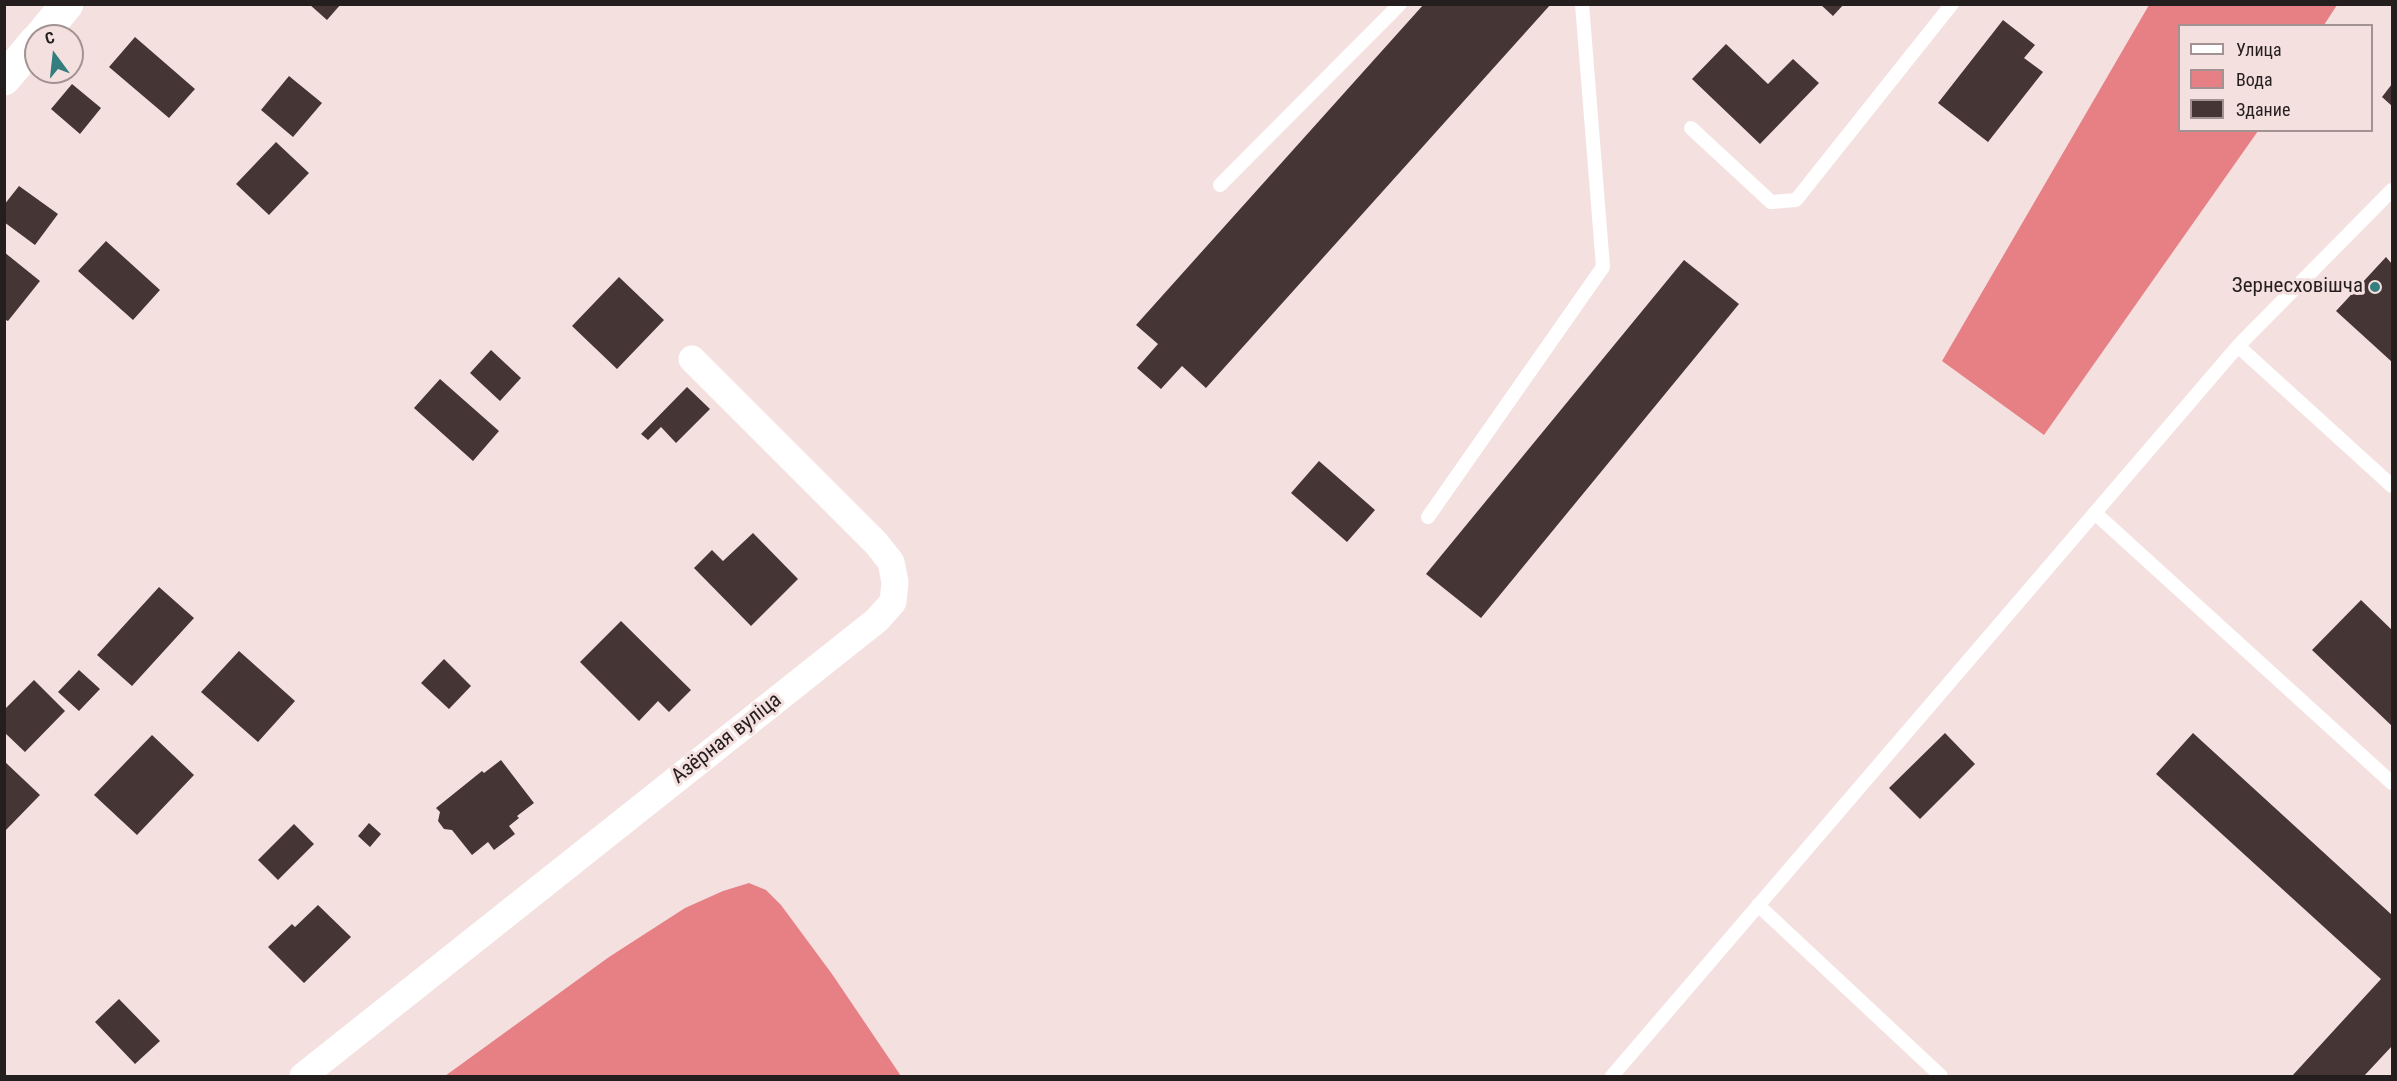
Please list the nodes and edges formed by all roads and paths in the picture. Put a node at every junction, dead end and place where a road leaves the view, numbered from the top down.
1 (67, 4) edge
2 (1400, 4) edge
3 (1582, 4) edge
4 (1952, 4) edge
5 (51, 24) edge
6 (24, 55) edge
7 (4, 78) edge
8 (1691, 128) dead end
9 (1220, 185) dead end
10 (2392, 190) edge
11 (2238, 346) junction
12 (692, 358) dead end
13 (2392, 486) edge
14 (2095, 513) junction
15 (1428, 517) dead end
16 (2392, 783) edge
17 (1758, 905) junction
18 (303, 1077) edge
19 (1612, 1077) edge
20 (1941, 1077) edge

1 - 5 street
2 - 9 lane
3 - 15 lane
4 - 8 lane
6 - 7 street
10 - 11 lane
11 - 13 lane
11 - 14 lane
12 - 18 street, Азёрная вуліца
14 - 16 lane
14 - 17 lane
17 - 19 lane
17 - 20 lane

